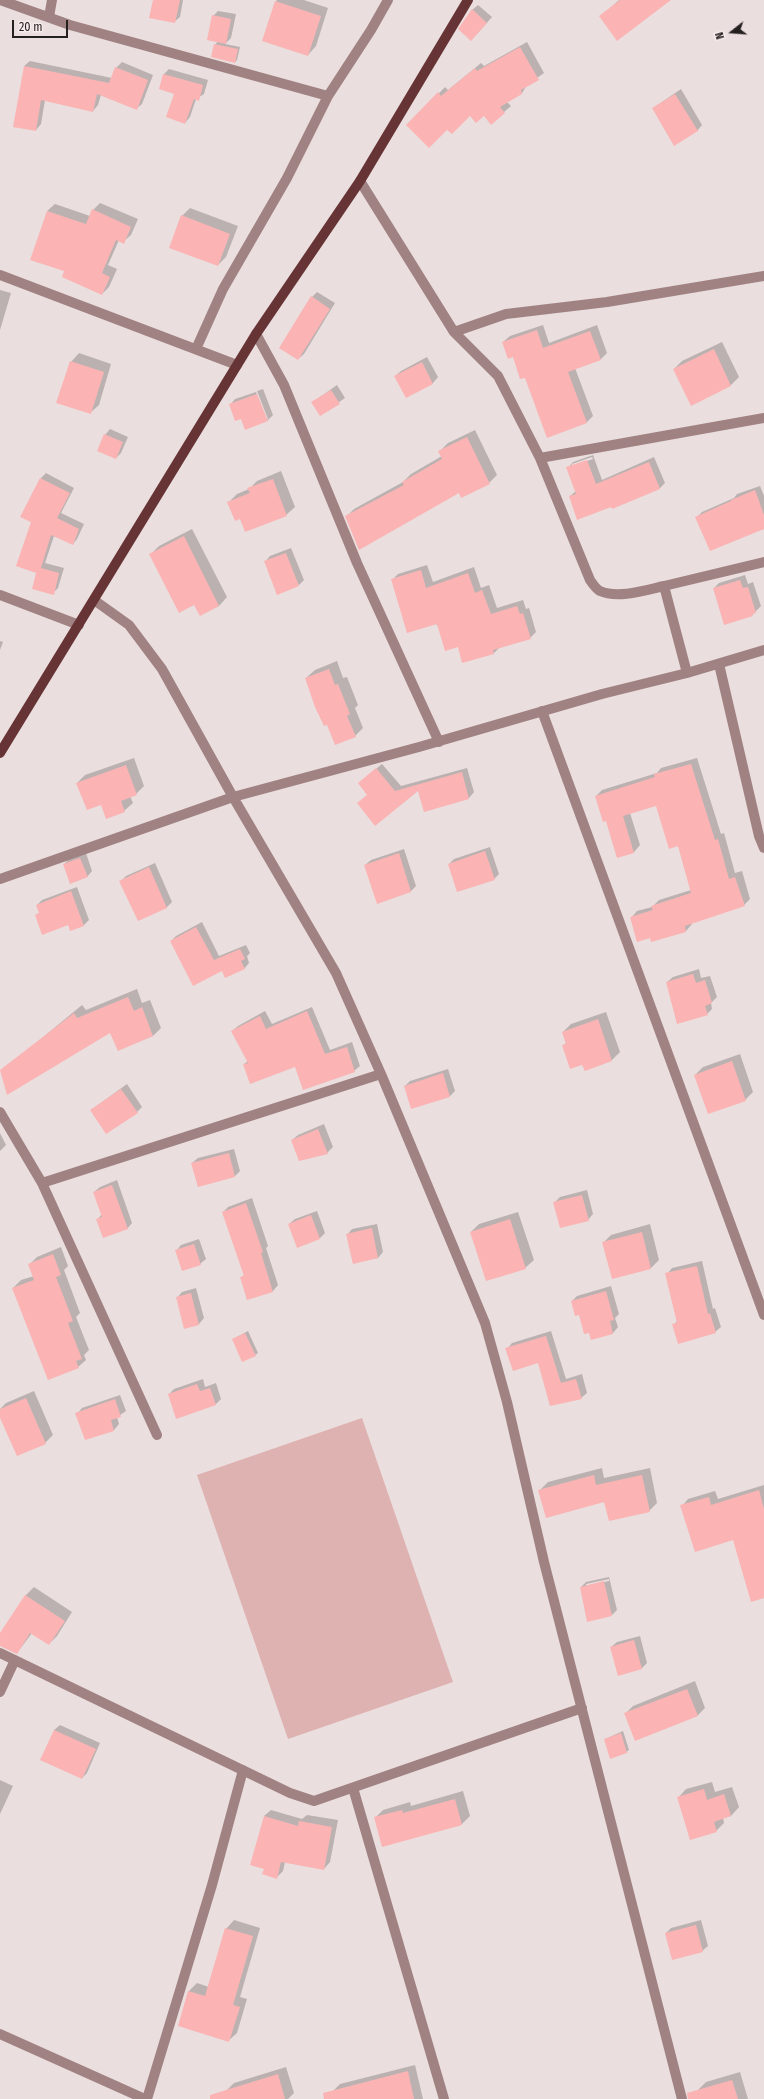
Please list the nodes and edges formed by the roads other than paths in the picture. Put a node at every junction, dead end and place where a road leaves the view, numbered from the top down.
1 (0, 0) edge
2 (52, 0) edge
3 (388, 0) edge
4 (468, 0) edge
5 (49, 17) junction
6 (328, 96) junction
7 (360, 181) junction
8 (0, 275) edge
9 (764, 276) edge
10 (454, 332) junction
11 (256, 334) junction
12 (196, 349) junction
13 (237, 365) junction
14 (764, 418) edge
15 (540, 458) junction
16 (764, 562) edge
17 (664, 586) junction
18 (0, 596) edge
19 (94, 600) junction
20 (79, 625) junction
21 (764, 650) edge
22 (719, 664) junction
23 (687, 673) junction
24 (542, 711) junction
25 (439, 742) junction
26 (0, 753) edge
27 (233, 796) junction
28 (764, 848) edge
29 (0, 879) edge
30 (381, 1074) junction
31 (0, 1112) edge
32 (42, 1183) junction
33 (764, 1315) edge
34 (157, 1435) dead end
35 (0, 1653) edge
36 (15, 1660) junction
37 (0, 1692) edge
38 (582, 1708) junction
39 (243, 1770) junction
40 (353, 1788) junction
41 (0, 2034) edge
42 (146, 2099) edge
43 (444, 2099) edge
44 (682, 2099) edge

1 - 5 street
2 - 5 street
3 - 6 street
4 - 7 main road
5 - 6 street
6 - 12 street
7 - 10 street
7 - 11 main road
8 - 12 street
9 - 10 street
10 - 15 street
11 - 13 main road
11 - 25 street
12 - 13 street
13 - 19 main road
14 - 15 street
15 - 17 street
16 - 17 street
17 - 23 street
18 - 20 street
19 - 20 main road
19 - 27 street
20 - 26 main road
21 - 22 street
22 - 23 street
22 - 28 street
23 - 24 street
24 - 25 street
24 - 33 street
25 - 27 street
27 - 29 street
27 - 30 street
30 - 32 street
30 - 38 street
31 - 32 street
32 - 34 street
35 - 36 street
36 - 37 street
36 - 39 street
38 - 40 street
38 - 44 street
39 - 40 street
39 - 42 street
40 - 43 street
41 - 42 street

